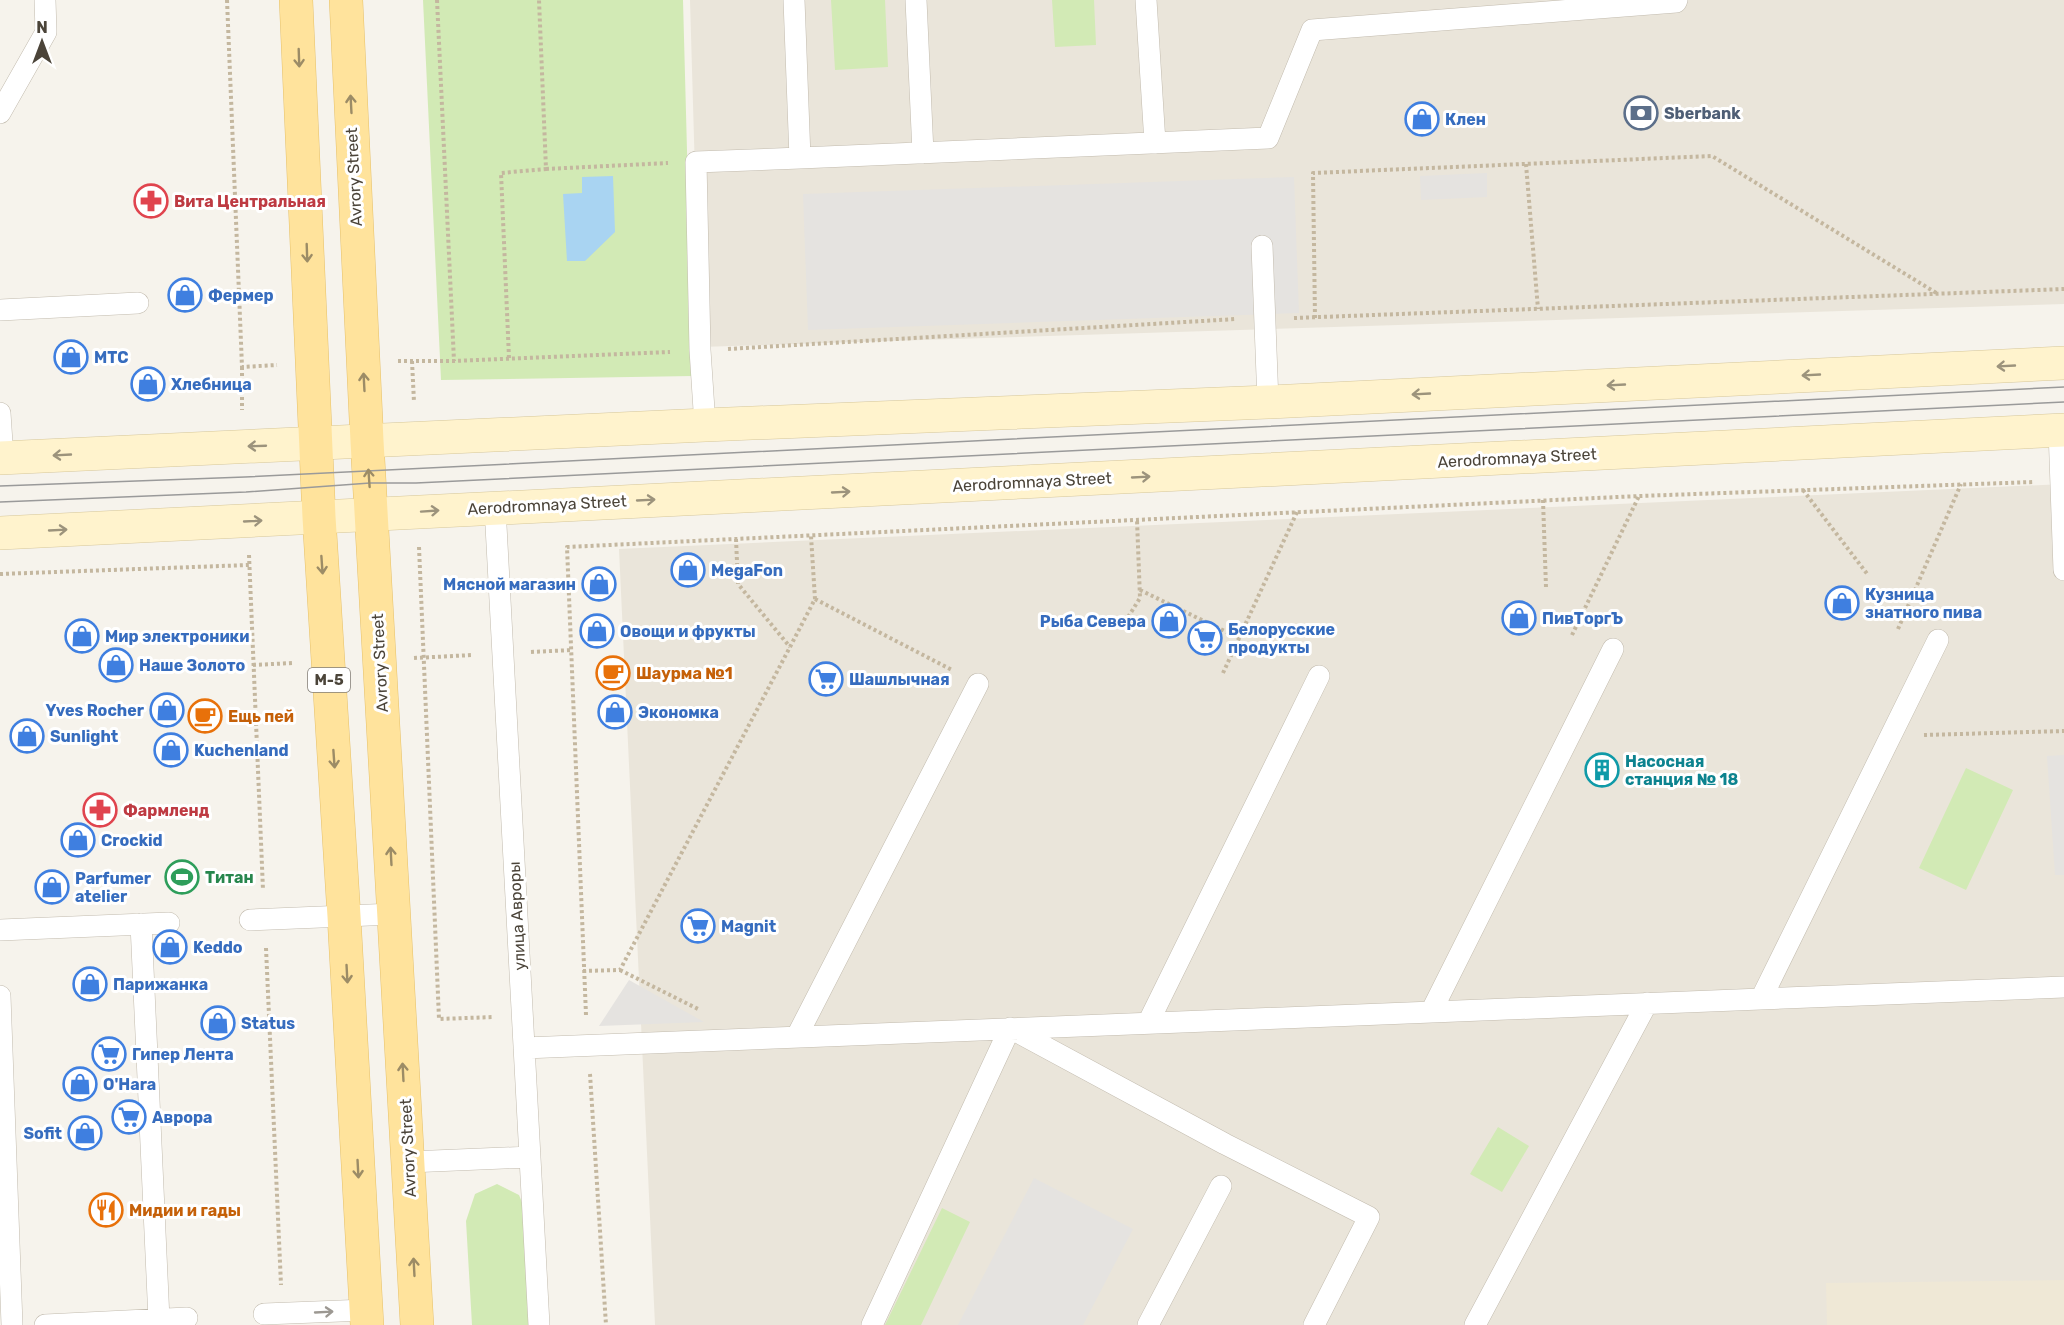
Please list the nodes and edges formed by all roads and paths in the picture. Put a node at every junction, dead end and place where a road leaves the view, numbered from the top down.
1 (45, 0) edge
2 (227, 0) edge
3 (296, 0) edge
4 (346, 0) edge
5 (437, 0) edge
6 (538, 0) edge
7 (794, 0) edge
8 (916, 0) edge
9 (1146, 0) edge
10 (1677, 0) edge
11 (0, 113) edge
12 (1155, 143) junction
13 (923, 153) junction
14 (801, 158) junction
15 (696, 162) junction
16 (1526, 164) junction
17 (546, 169) junction
18 (1262, 246) dead end
19 (2064, 290) edge
20 (1939, 295) junction
21 (138, 303) dead end
22 (1538, 309) junction
23 (0, 310) edge
24 (1263, 318) junction
25 (1315, 318) junction
26 (700, 350) junction
27 (509, 358) junction
28 (411, 361) junction
29 (454, 361) junction
30 (363, 362) junction
31 (312, 363) junction
32 (2064, 363) edge
33 (1268, 402) junction
34 (0, 413) edge
35 (705, 425) junction
36 (2061, 430) edge
37 (416, 438) junction
38 (367, 441) junction
39 (315, 443) junction
40 (1, 458) edge
41 (2041, 481) dead end
42 (1961, 484) junction
43 (1803, 490) junction
44 (1639, 496) junction
45 (1543, 500) junction
46 (495, 507) junction
47 (417, 512) junction
48 (1297, 512) junction
49 (372, 515) junction
50 (319, 517) junction
51 (1137, 520) junction
52 (0, 533) edge
53 (811, 536) junction
54 (736, 539) junction
55 (249, 566) dead end
56 (2064, 570) edge
57 (0, 574) edge
58 (1868, 575) dead end
59 (250, 580) dead end
60 (1546, 586) dead end
61 (1140, 590) junction
62 (815, 599) junction
63 (1125, 622) dead end
64 (1898, 629) dead end
65 (1572, 635) dead end
66 (1239, 638) junction
67 (1938, 640) dead end
68 (790, 647) junction
69 (1613, 649) dead end
70 (1223, 673) dead end
71 (1319, 676) dead end
72 (978, 684) joint
73 (2064, 730) edge
74 (1891, 736) junction
75 (394, 914) junction
76 (344, 916) junction
77 (257, 920) junction
78 (169, 923) dead end
79 (141, 924) junction
80 (0, 930) edge
81 (620, 970) junction
82 (584, 971) junction
83 (2064, 987) edge
84 (0, 996) edge
85 (1761, 999) junction
86 (1647, 1003) junction
87 (705, 1012) dead end
88 (1431, 1012) junction
89 (585, 1013) junction
90 (522, 1017) junction
91 (1148, 1023) junction
92 (1010, 1028) junction
93 (797, 1036) junction
94 (589, 1045) junction
95 (524, 1048) junction
96 (530, 1157) junction
97 (409, 1162) junction
98 (1221, 1186) dead end
99 (273, 1314) joint
100 (366, 1317) edge
101 (187, 1318) dead end
102 (159, 1320) junction
103 (12, 1325) edge
104 (45, 1325) edge
105 (417, 1325) edge
106 (540, 1325) edge
107 (606, 1325) edge
108 (872, 1325) edge
109 (1148, 1325) edge
110 (1314, 1325) edge
111 (1475, 1325) edge

1 - 11 lane
2 - 31 path
3 -> 31 main road, М-5
30 -> 4 main road, Avrory Street
5 - 29 path
6 - 17 path
7 - 14 lane
8 - 13 lane
9 - 12 lane
10 - 12 lane
12 - 13 lane
13 - 14 lane
14 - 15 lane
15 - 17 path
15 - 26 lane
16 - 20 path
16 - 22 path
16 - 25 path
17 - 27 path
18 - 24 lane
19 - 20 path
20 - 22 path
21 - 23 lane
22 - 25 path
24 - 25 path
24 - 26 path
24 - 33 lane
26 - 27 path
26 - 35 lane
27 - 29 path
28 - 29 path
28 - 30 path
28 - 37 path
38 -> 30 main road, Avrory Street
31 - 39 main road, М-5
32 -> 33 main road
33 - 35 main road
34 - 40 lane
35 - 37 main road
46 -> 36 main road, Aerodromnaya Street
36 - 56 lane
37 - 38 main road
38 - 39 main road
49 -> 38 main road, Avrory Street
39 -> 40 main road
39 - 50 main road, М-5
41 - 42 path
42 - 43 path
42 - 64 path
43 - 44 path
43 - 58 path
44 - 45 path
44 - 65 path
45 - 48 path
45 - 60 path
47 -> 46 main road, Aerodromnaya Street
46 - 90 lane, улица Авроры
47 - 49 main road, Aerodromnaya Street
47 - 90 path
48 - 51 path
48 - 66 path
49 - 50 main road, Aerodromnaya Street
75 -> 49 main road, Avrory Street
52 -> 50 main road, Aerodromnaya Street
50 -> 76 main road, М-5
51 - 53 path
51 - 61 path
53 - 54 path
53 - 62 path
54 - 68 path
54 - 82 path
55 - 57 path
59 - 77 path
61 - 63 path
61 - 66 path
62 - 68 path
62 - 72 path
66 - 70 path
67 - 74 lane
68 - 81 path
69 - 88 lane
71 - 91 lane
72 - 93 lane
73 - 74 path
74 - 85 lane
75 - 76 lane
97 -> 75 main road, Avrory Street
76 - 77 lane
76 -> 100 main road, М-5
77 - 99 path
78 - 79 lane
79 - 80 lane
79 - 102 lane
81 - 82 path
81 - 87 path
82 - 89 path
83 - 85 lane
84 - 103 lane
85 - 86 lane
86 - 88 lane
86 - 111 lane
88 - 91 lane
89 - 90 path
89 - 94 path
90 - 95 lane, улица Авроры
91 - 92 lane
92 - 93 lane
92 - 108 lane
92 - 110 lane
93 - 94 lane
94 - 95 lane
94 - 107 path
95 - 96 lane, улица Авроры
96 - 97 lane
96 - 106 lane, улица Авроры
105 -> 97 main road, Avrory Street
98 - 109 lane
99 -> 100 lane
101 - 102 lane
102 - 104 lane

